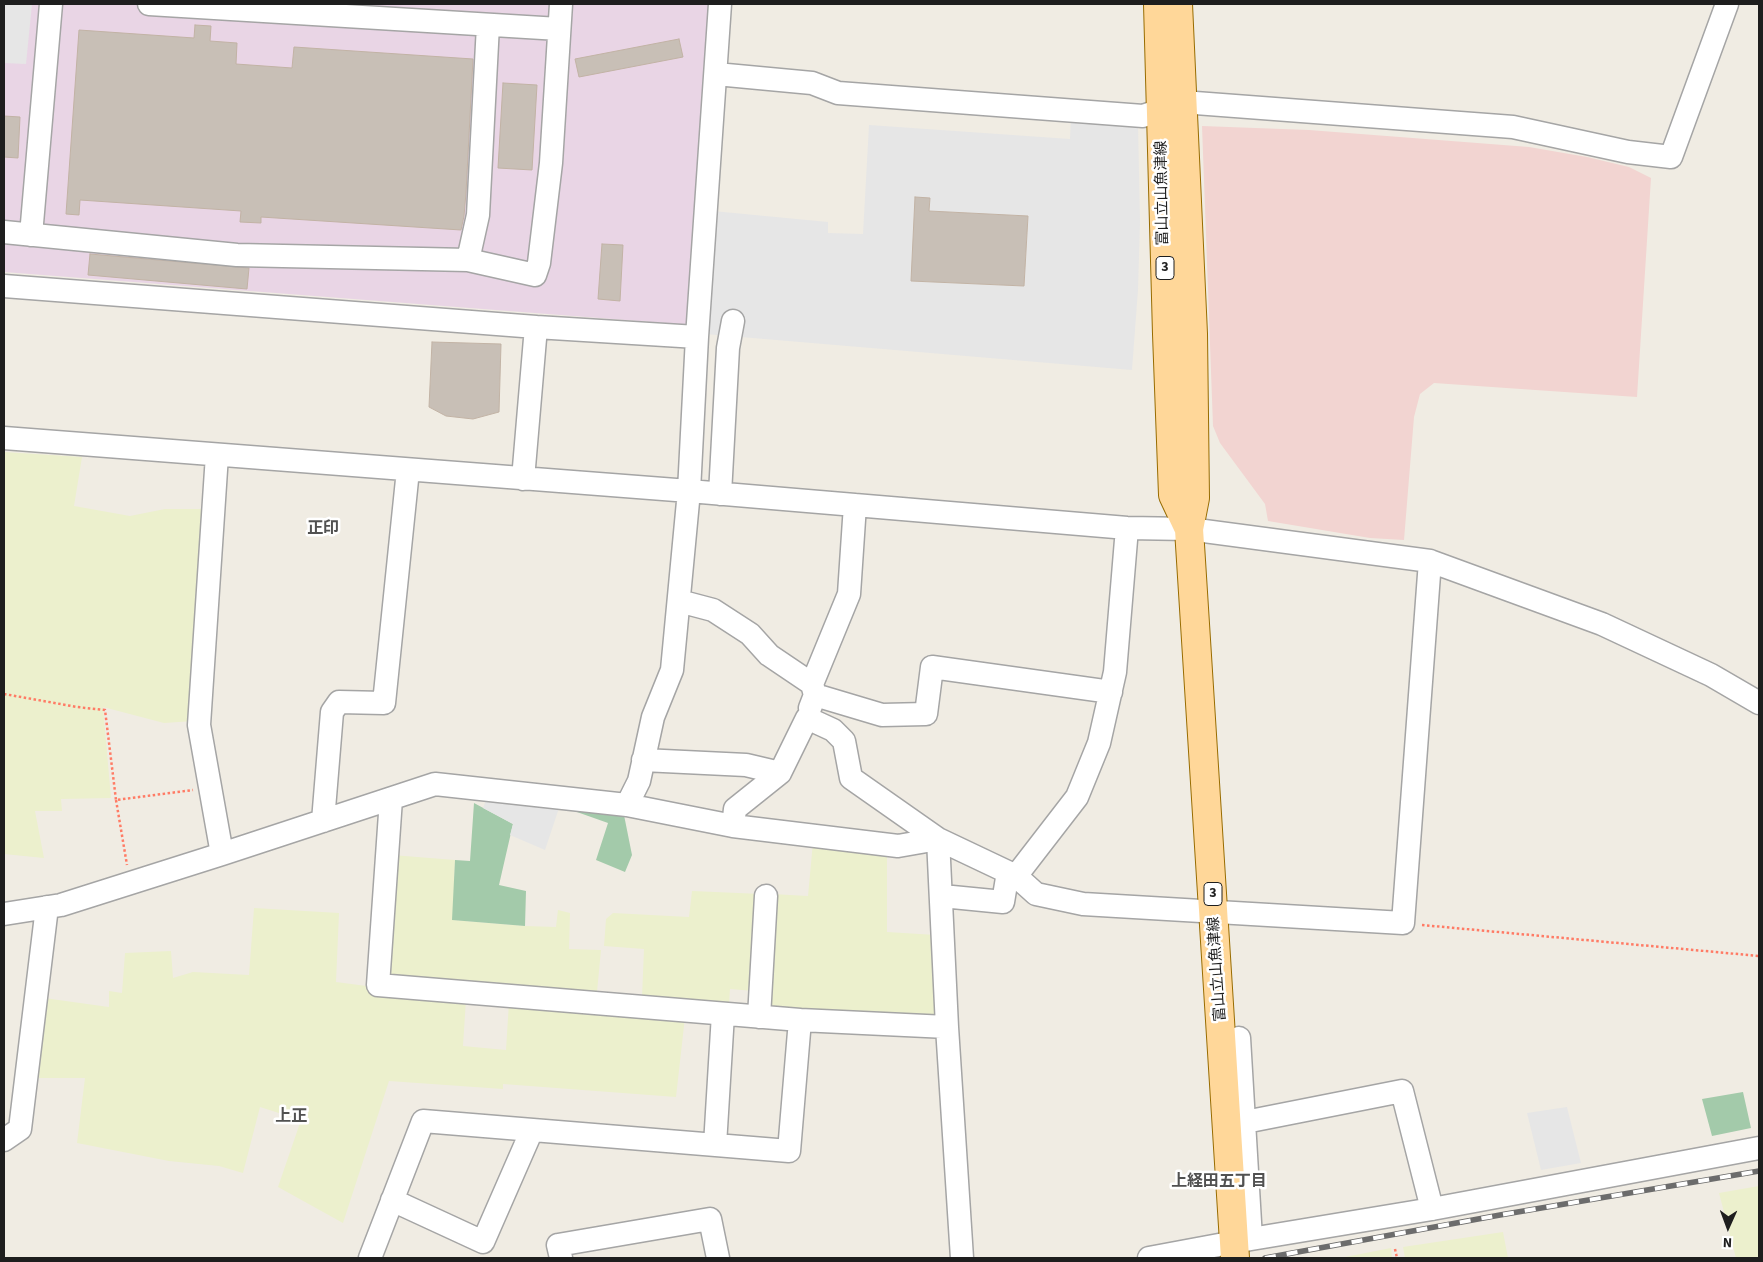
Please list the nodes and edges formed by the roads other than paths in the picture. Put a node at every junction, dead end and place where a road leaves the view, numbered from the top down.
1 (51, 4) edge
2 (149, 4) edge
3 (561, 4) edge
4 (720, 4) edge
5 (1158, 4) edge
6 (1178, 4) edge
7 (1727, 4) edge
8 (211, 6) edge
9 (419, 12) edge
10 (488, 25) junction
11 (559, 30) junction
12 (716, 74) junction
13 (1172, 106) junction
14 (4, 232) edge
15 (31, 235) junction
16 (468, 260) junction
17 (4, 286) edge
18 (734, 321) dead end
19 (536, 327) junction
20 (697, 337) junction
21 (4, 438) edge
22 (217, 455) junction
23 (408, 470) junction
24 (523, 479) junction
25 (689, 491) junction
26 (720, 494) junction
27 (855, 505) junction
28 (1127, 528) junction
29 (1190, 529) junction
30 (1430, 561) junction
31 (679, 601) junction
32 (813, 689) junction
33 (1111, 692) junction
34 (1759, 703) edge
35 (806, 718) junction
36 (643, 760) junction
37 (780, 773) junction
38 (391, 799) junction
39 (626, 805) junction
40 (322, 821) junction
41 (733, 826) junction
42 (938, 839) junction
43 (222, 854) junction
44 (1012, 874) junction
45 (766, 896) dead end
46 (942, 896) junction
47 (47, 907) junction
48 (1214, 911) junction
49 (4, 914) edge
50 (723, 1014) junction
51 (759, 1016) junction
52 (800, 1020) junction
53 (947, 1027) junction
54 (1239, 1038) dead end
55 (1245, 1122) junction
56 (532, 1130) junction
57 (4, 1140) edge
58 (715, 1145) junction
59 (1759, 1148) edge
60 (392, 1200) junction
61 (1432, 1209) junction
62 (1240, 1246) edge
63 (370, 1258) edge
64 (561, 1258) edge
65 (718, 1258) edge
66 (962, 1258) edge
67 (1148, 1258) edge

1 - 15 street
2 - 8 street
3 - 11 street
4 - 12 street
5 - 13 main road, 富山立山魚津線 / 3
6 - 13 main road, 富山立山魚津線 / 3
7 - 13 street
8 - 9 street
9 - 10 street
10 - 11 street
10 - 16 street
11 - 16 street
12 - 13 street
12 - 20 street
13 - 29 main road, 富山立山魚津線 / 3
14 - 15 street
15 - 16 street
17 - 19 street
18 - 26 street
19 - 20 street
19 - 24 street
20 - 25 street
21 - 22 street
22 - 23 street
22 - 43 street
23 - 24 street
23 - 40 street
24 - 25 street
25 - 26 street
25 - 31 street
26 - 27 street
27 - 28 street
27 - 32 street
28 - 29 street
28 - 33 street
29 - 30 street
29 - 48 main road, 富山立山魚津線 / 3
30 - 34 street
30 - 48 street
31 - 32 street
31 - 36 street
32 - 33 street
32 - 35 street
33 - 44 street
35 - 37 street
35 - 42 street
36 - 37 street
36 - 39 street
37 - 41 street
38 - 39 street
38 - 40 street
38 - 50 street
39 - 41 street
40 - 43 street
41 - 42 street
42 - 44 street
42 - 46 street
43 - 47 street
44 - 46 street
44 - 48 street
45 - 51 street
46 - 53 street
47 - 49 street
47 - 57 street
48 - 62 main road, 富山立山魚津線 / 3
50 - 51 street
50 - 58 street
51 - 52 street
52 - 53 street
52 - 58 street
53 - 66 street
54 - 55 street
55 - 61 street
55 - 62 street
56 - 58 street
56 - 60 street
56 - 60 street
59 - 61 street
60 - 63 street
61 - 62 street
62 - 67 street
64 - 65 street

